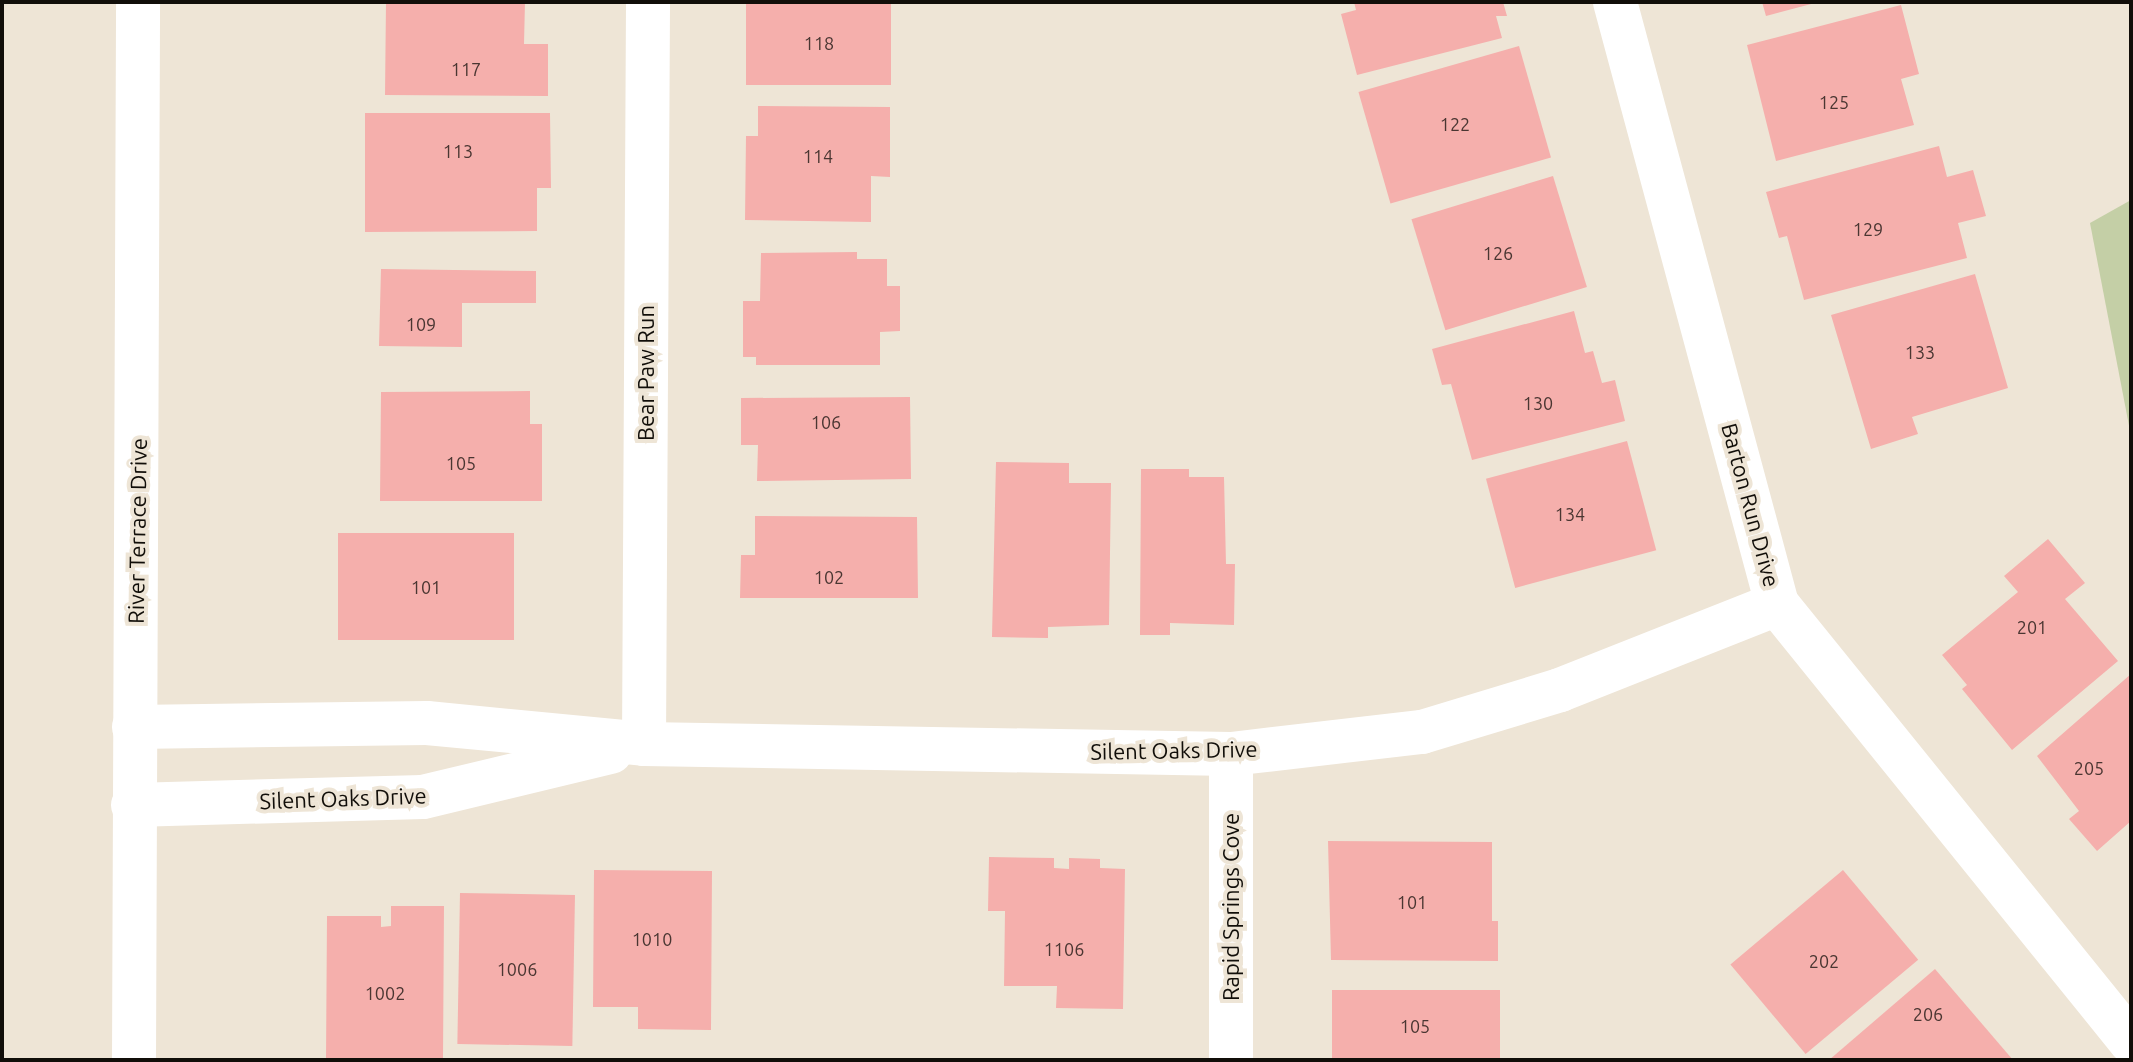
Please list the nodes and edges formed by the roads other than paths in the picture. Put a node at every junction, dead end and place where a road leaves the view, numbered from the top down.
1 (138, 2) edge
2 (648, 2) edge
3 (1615, 2) edge
4 (1777, 604) junction
5 (134, 727) junction
6 (644, 744) junction
7 (1231, 754) junction
8 (133, 805) junction
9 (2131, 1042) edge
10 (134, 1060) edge
11 (1231, 1060) edge

1 - 5 street, River Terrace Drive
2 - 6 street, Bear Paw Run
3 - 4 street, Barton Run Drive
4 - 7 street, Silent Oaks Drive
4 - 9 street, Barton Run Drive
5 - 6 street, Silent Oaks Drive
5 - 8 street, River Terrace Drive
6 - 7 street, Silent Oaks Drive
6 - 8 street, Silent Oaks Drive
7 - 11 street, Rapid Springs Cove
8 - 10 street, River Terrace Drive

